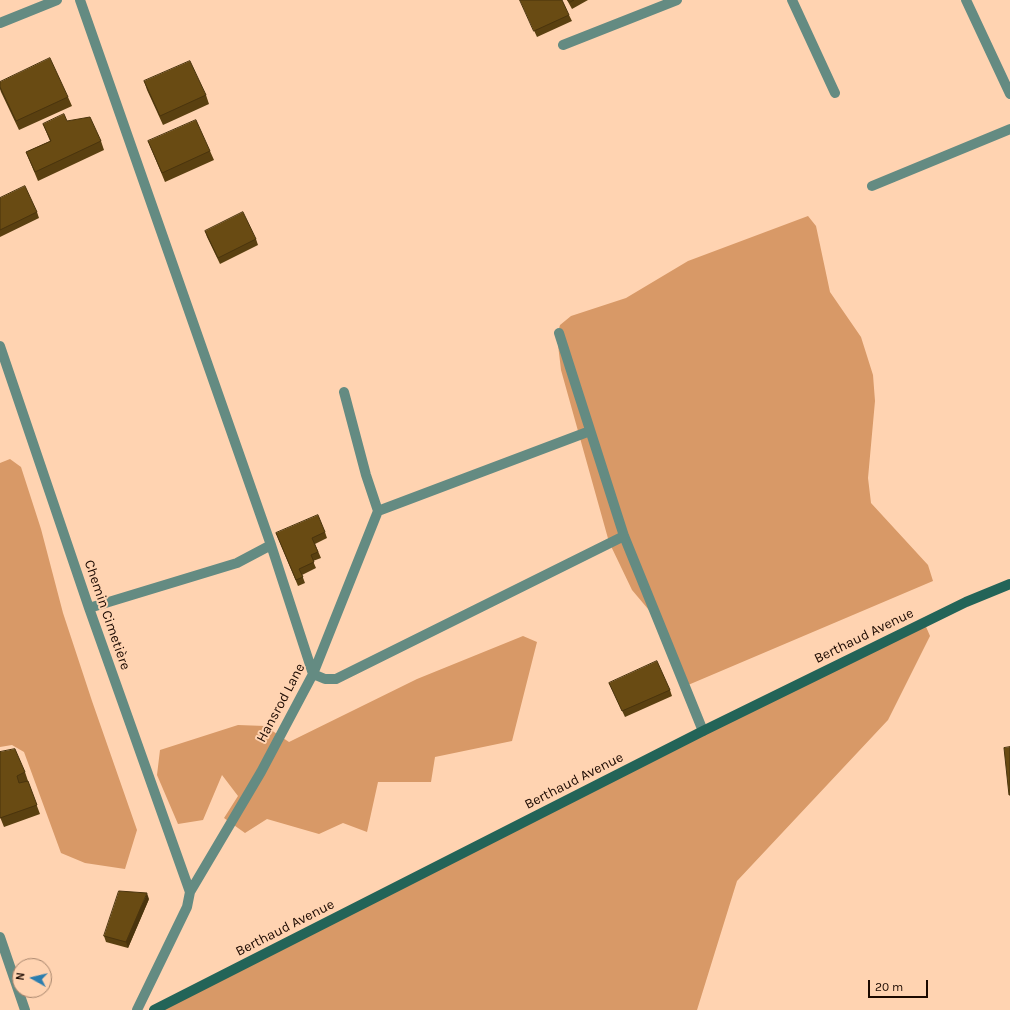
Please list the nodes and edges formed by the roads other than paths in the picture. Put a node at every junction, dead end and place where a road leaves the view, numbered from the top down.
1 (57, 0) edge
2 (80, 0) edge
3 (677, 0) edge
4 (792, 0) edge
5 (966, 0) edge
6 (0, 23) edge
7 (563, 45) dead end
8 (835, 93) dead end
9 (1010, 94) edge
10 (1010, 129) edge
11 (872, 186) dead end
12 (559, 333) dead end
13 (0, 346) edge
14 (344, 392) dead end
15 (590, 431) junction
16 (378, 511) junction
17 (624, 536) junction
18 (271, 544) junction
19 (1010, 584) edge
20 (89, 608) junction
21 (313, 674) junction
22 (703, 731) junction
23 (190, 892) junction
24 (0, 938) edge
25 (25, 1010) edge
26 (137, 1010) edge
27 (154, 1010) edge

1 - 6 street
2 - 18 street
3 - 7 street
4 - 8 street
5 - 9 street
10 - 11 street
12 - 15 street
13 - 20 street, Chemin Cimetière
14 - 16 street
15 - 16 street
15 - 17 street
16 - 21 street, Hansrod Lane
17 - 21 street
17 - 22 street
18 - 20 street
18 - 21 street
19 - 22 street, Berthaud Avenue
20 - 23 street, Chemin Cimetière
21 - 23 street, Hansrod Lane
22 - 27 street, Berthaud Avenue
23 - 26 street, Hansrod Lane
24 - 25 street

